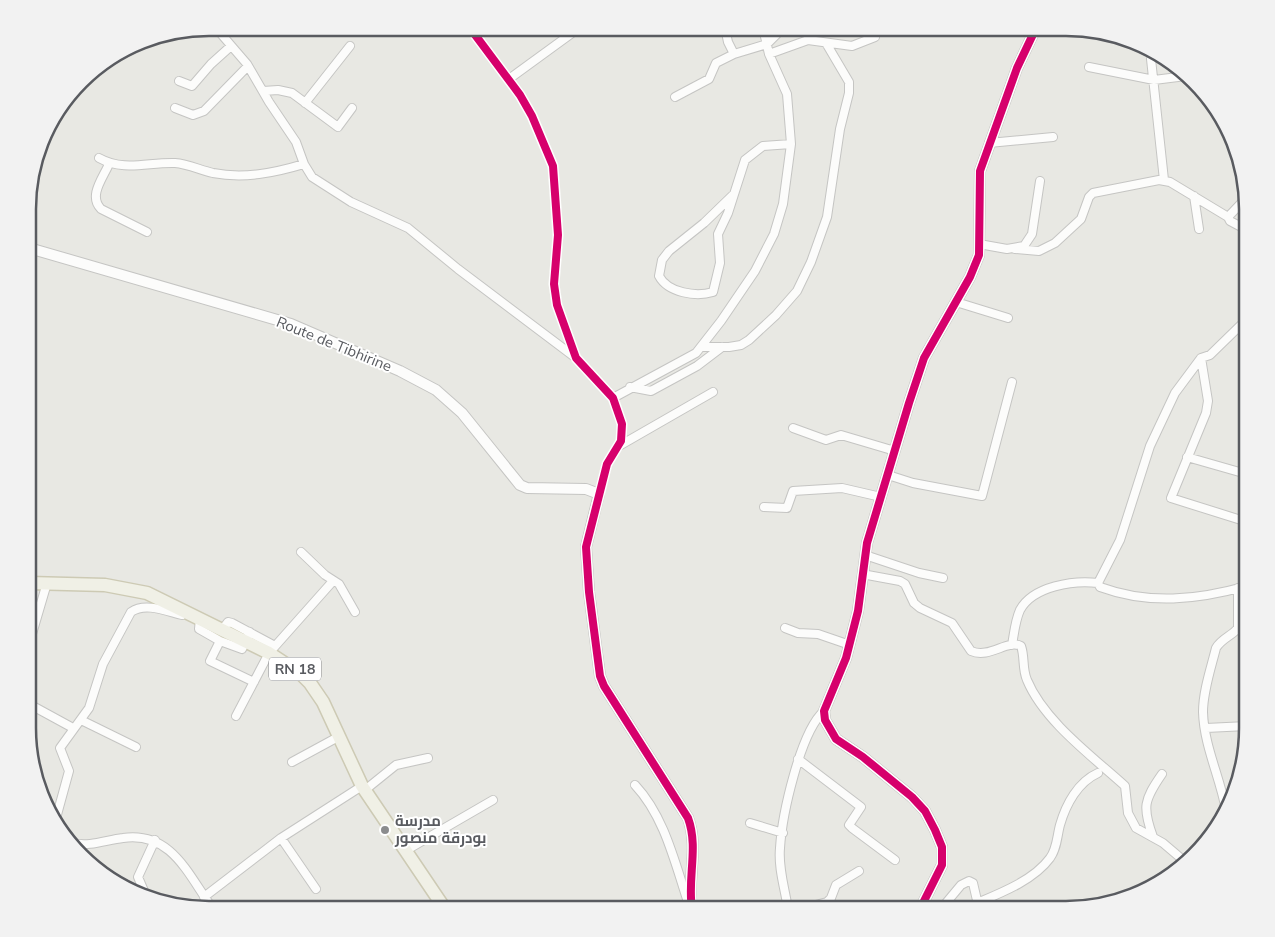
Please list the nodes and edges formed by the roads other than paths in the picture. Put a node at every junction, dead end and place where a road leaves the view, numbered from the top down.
1 (224, 37) edge
2 (477, 37) edge
3 (567, 37) edge
4 (727, 37) edge
5 (765, 37) edge
6 (774, 37) edge
7 (875, 37) dead end
8 (1032, 37) edge
9 (826, 43) junction
10 (767, 44) junction
11 (231, 46) junction
12 (350, 46) dead end
13 (734, 54) junction
14 (769, 54) junction
15 (1151, 59) dead end
16 (248, 66) junction
17 (1089, 67) dead end
18 (1177, 77) edge
19 (509, 79) junction
20 (1154, 80) junction
21 (179, 81) dead end
22 (263, 91) junction
23 (675, 97) dead end
24 (305, 103) junction
25 (175, 108) dead end
26 (352, 108) dead end
27 (1053, 137) dead end
28 (989, 143) junction
29 (791, 144) junction
30 (99, 158) dead end
31 (109, 164) junction
32 (304, 164) junction
33 (1164, 180) junction
34 (1040, 181) dead end
35 (734, 194) junction
36 (1194, 196) junction
37 (1238, 206) edge
38 (1228, 217) junction
39 (1238, 225) edge
40 (1198, 229) dead end
41 (147, 232) dead end
42 (979, 244) junction
43 (1014, 248) junction
44 (36, 250) edge
45 (956, 302) junction
46 (1008, 318) dead end
47 (1238, 328) edge
48 (702, 347) junction
49 (722, 347) junction
50 (576, 358) junction
51 (1201, 358) junction
52 (1012, 382) dead end
53 (630, 388) junction
54 (713, 392) dead end
55 (613, 398) junction
56 (793, 428) dead end
57 (618, 447) junction
58 (895, 451) junction
59 (1187, 457) junction
60 (1238, 472) edge
61 (888, 475) junction
62 (599, 494) junction
63 (881, 497) junction
64 (764, 507) dead end
65 (1238, 519) edge
66 (301, 552) dead end
67 (865, 555) junction
68 (862, 574) junction
69 (943, 578) dead end
70 (333, 581) junction
71 (37, 583) edge
72 (47, 583) junction
73 (1098, 583) junction
74 (1238, 588) joint
75 (355, 612) dead end
76 (37, 618) edge
77 (200, 619) junction
78 (784, 628) dead end
79 (221, 635) junction
80 (850, 645) junction
81 (1012, 645) junction
82 (272, 650) junction
83 (254, 682) junction
84 (37, 708) edge
85 (824, 711) junction
86 (236, 716) dead end
87 (81, 720) junction
88 (1238, 726) edge
89 (73, 728) junction
90 (1206, 728) junction
91 (338, 737) junction
92 (136, 747) dead end
93 (428, 758) dead end
94 (798, 759) junction
95 (292, 762) dead end
96 (1098, 773) dead end
97 (1162, 774) dead end
98 (635, 785) dead end
99 (364, 788) junction
100 (1224, 798) edge
101 (492, 800) dead end
102 (57, 811) edge
103 (750, 823) dead end
104 (782, 833) junction
105 (1153, 837) junction
106 (281, 838) junction
107 (155, 840) junction
108 (80, 843) edge
109 (405, 851) junction
110 (1180, 857) edge
111 (895, 860) dead end
112 (860, 871) dead end
113 (143, 888) edge
114 (316, 889) dead end
115 (204, 897) junction
116 (206, 900) edge
117 (439, 900) edge
118 (688, 901) edge
119 (690, 901) edge
120 (787, 901) edge
121 (828, 901) edge
122 (924, 901) edge
123 (949, 901) edge
124 (977, 901) edge
125 (987, 901) edge

1 - 11 street
2 - 19 street
3 - 19 street
4 - 13 street
5 - 10 street
6 - 10 street
7 - 9 street
8 - 28 street
9 - 14 street
9 - 49 street
10 - 13 street
10 - 14 street
11 - 16 street
11 - 21 street
12 - 24 street
13 - 23 street
14 - 29 street
15 - 20 street
16 - 22 street
16 - 25 street
17 - 20 street
18 - 20 street
19 - 50 street
20 - 33 street
22 - 24 street
22 - 32 street
24 - 26 street
27 - 28 street
28 - 42 street
29 - 35 street
29 - 48 street
30 - 31 street
31 - 32 street
31 - 41 street
32 - 50 street
33 - 36 street
33 - 43 street
34 - 43 street
35 - 35 street
36 - 38 street
36 - 40 street
37 - 38 street
38 - 39 street
42 - 43 street
42 - 45 street
44 - 62 street, Route de Tibhirine
45 - 46 street
45 - 58 street
47 - 51 street
48 - 49 street
48 - 53 street
49 - 53 street
50 - 55 street
51 - 59 street
51 - 73 street
52 - 61 street
53 - 55 street
54 - 57 street
55 - 57 street
56 - 58 street
57 - 62 street
58 - 61 street
59 - 60 street
59 - 65 street
61 - 63 street
62 - 119 street
63 - 64 street
63 - 67 street
66 - 70 street
67 - 68 street
67 - 69 street
68 - 80 street
68 - 81 street
70 - 75 street
70 - 82 street
71 - 72 main road, RN 18
72 - 76 street
72 - 77 main road, RN 18
73 - 74 street
73 - 81 street
74 - 90 street
77 - 79 main road, RN 18
77 - 87 street
78 - 80 street
79 - 82 main road, RN 18
79 - 83 street
80 - 85 street
81 - 105 street
82 - 83 street
82 - 91 main road, RN 18
83 - 86 street
84 - 89 street
85 - 94 street
85 - 122 street
87 - 89 street
87 - 92 street
88 - 90 street
89 - 102 street
90 - 100 street
91 - 95 street
91 - 99 main road, RN 18
93 - 99 street
94 - 104 street
94 - 111 street
96 - 125 street
97 - 105 street
98 - 118 street
99 - 106 street
99 - 109 main road, RN 18
101 - 109 street
103 - 104 street
104 - 120 street
105 - 110 street
106 - 114 street
106 - 115 street
107 - 108 street
107 - 113 street
107 - 115 street
109 - 117 main road, RN 18
112 - 121 street
115 - 116 street
123 - 124 street

